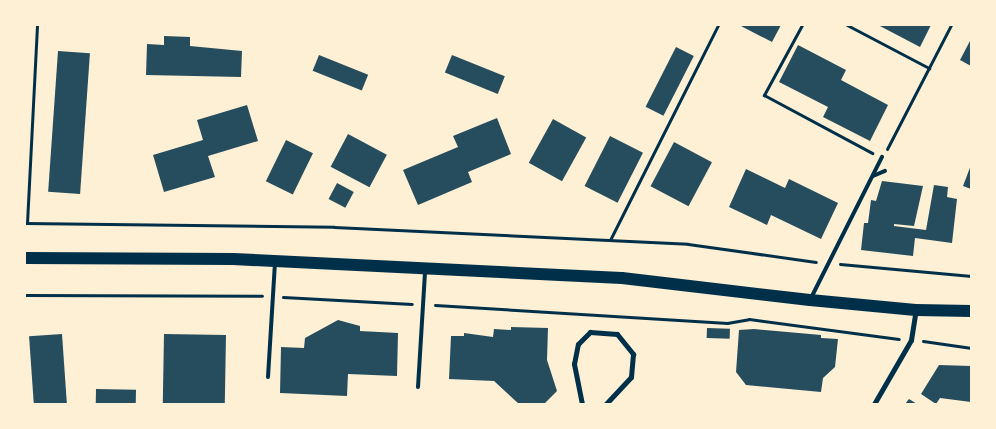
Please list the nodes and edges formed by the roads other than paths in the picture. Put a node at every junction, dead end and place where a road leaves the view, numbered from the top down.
1 (882, 158) road end
2 (885, 170) dead end
3 (873, 176) junction
4 (25, 258) edge
5 (275, 261) junction
6 (425, 269) junction
7 (810, 300) junction
8 (916, 310) junction
9 (971, 311) edge
10 (268, 377) dead end
11 (418, 387) dead end
12 (582, 404) edge
13 (606, 404) edge
14 (874, 404) edge

1 - 3 lane
2 - 3 lane
3 - 7 lane
4 - 5 main road
5 - 6 main road
5 - 10 lane
6 - 7 main road
6 - 11 lane
7 - 8 main road
8 - 9 main road
8 - 14 street
12 - 13 street

